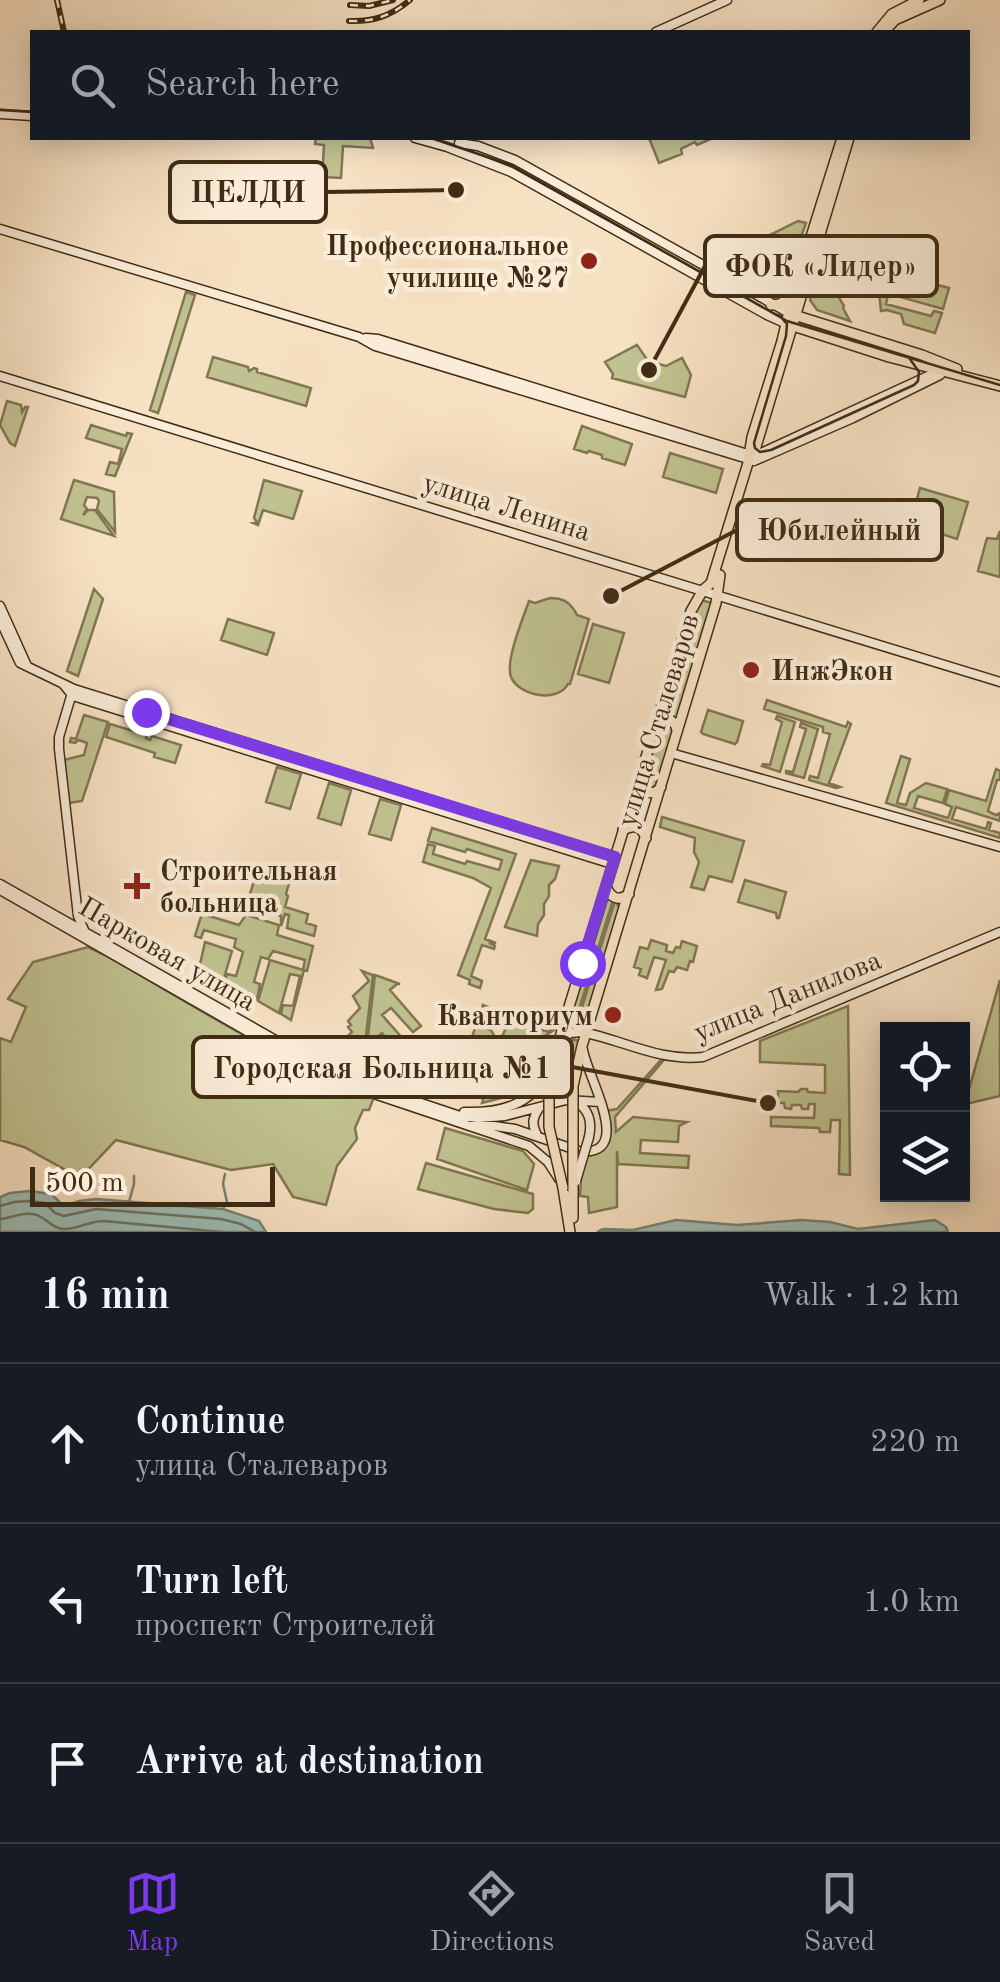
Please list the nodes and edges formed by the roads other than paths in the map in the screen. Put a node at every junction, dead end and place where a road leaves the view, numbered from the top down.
1 (727, 0) edge
2 (919, 0) edge
3 (940, 0) edge
4 (660, 30) edge
5 (881, 30) edge
6 (882, 30) edge
7 (0, 114) edge
8 (30, 116) edge
9 (422, 140) edge
10 (474, 140) edge
11 (844, 140) edge
12 (447, 147) junction
13 (0, 229) edge
14 (797, 295) junction
15 (771, 305) junction
16 (791, 320) junction
17 (813, 320) junction
18 (809, 333) junction
19 (787, 343) junction
20 (910, 362) junction
21 (930, 363) junction
22 (946, 369) junction
23 (0, 376) edge
24 (1000, 383) edge
25 (911, 384) junction
26 (749, 456) junction
27 (703, 590) junction
28 (717, 590) junction
29 (0, 606) edge
30 (0, 620) edge
31 (23, 664) junction
32 (1000, 682) edge
33 (72, 692) junction
34 (656, 723) junction
35 (678, 731) junction
36 (671, 753) junction
37 (638, 780) junction
38 (661, 786) junction
39 (623, 830) junction
40 (646, 838) junction
41 (1000, 847) edge
42 (614, 861) junction
43 (635, 875) junction
44 (606, 886) junction
45 (0, 887) edge
46 (629, 894) junction
47 (1000, 932) edge
48 (84, 934) junction
49 (586, 1033) junction
50 (558, 1044) junction
51 (582, 1046) junction
52 (553, 1063) junction
53 (569, 1100) junction
54 (600, 1102) junction
55 (540, 1108) junction
56 (440, 1110) junction
57 (454, 1121) junction
58 (538, 1136) junction
59 (568, 1189) junction
60 (572, 1232) edge

1 - 4 main road
2 - 5 main road
3 - 6 main road
7 - 8 main road
9 - 12 main road
10 - 12 main road
10 - 15 main road
11 - 14 main road, улица Сталеваров
12 - 16 main road
13 - 26 main road
14 - 15 main road
14 - 16 main road, улица Сталеваров
14 - 17 main road
15 - 16 main road
16 - 17 main road
16 - 18 main road
16 - 19 main road, улица Сталеваров
16 - 26 main road, улица Сталеваров
17 - 21 main road
18 - 19 main road
18 - 20 main road
19 - 26 main road, улица Сталеваров
20 - 21 main road
20 - 25 main road
21 - 22 main road
22 - 24 main road
22 - 25 main road
22 - 26 main road
23 - 27 main road, улица Ленина
25 - 26 main road
26 - 27 main road, улица Сталеваров
26 - 28 main road, улица Сталеваров
27 - 28 main road, улица Ленина
27 - 34 main road, улица Сталеваров
28 - 32 main road, улица Ленина
28 - 35 main road, улица Сталеваров
29 - 31 main road
30 - 31 main road
31 - 33 main road
33 - 42 main road
33 - 48 main road
34 - 35 main road
34 - 37 main road, улица Сталеваров
35 - 36 main road, улица Сталеваров
36 - 38 main road, улица Сталеваров
36 - 41 main road
37 - 38 main road
37 - 39 main road, улица Сталеваров
38 - 40 main road, улица Сталеваров
39 - 40 main road
39 - 42 main road, улица Сталеваров
40 - 43 main road, улица Сталеваров
42 - 43 main road
42 - 44 main road, улица Сталеваров
43 - 46 main road, улица Сталеваров
44 - 46 main road
44 - 50 main road, улица Сталеваров
45 - 48 main road, Парковая улица
46 - 49 main road, улица Сталеваров
47 - 49 main road, улица Данилова
48 - 56 main road, Парковая улица
48 - 57 main road, Парковая улица
49 - 50 main road
49 - 51 main road, улица Сталеваров
50 - 52 main road, улица Сталеваров
51 - 54 main road
51 - 59 main road, улица Сталеваров, bridge
52 - 56 main road
52 - 59 main road, улица Сталеваров, bridge
53 - 54 main road, Парковая улица
53 - 55 main road, Парковая улица
53 - 59 main road, bridge
54 - 58 main road
55 - 56 main road, Парковая улица
55 - 58 main road
57 - 58 main road
57 - 59 main road, bridge
59 - 60 main road

